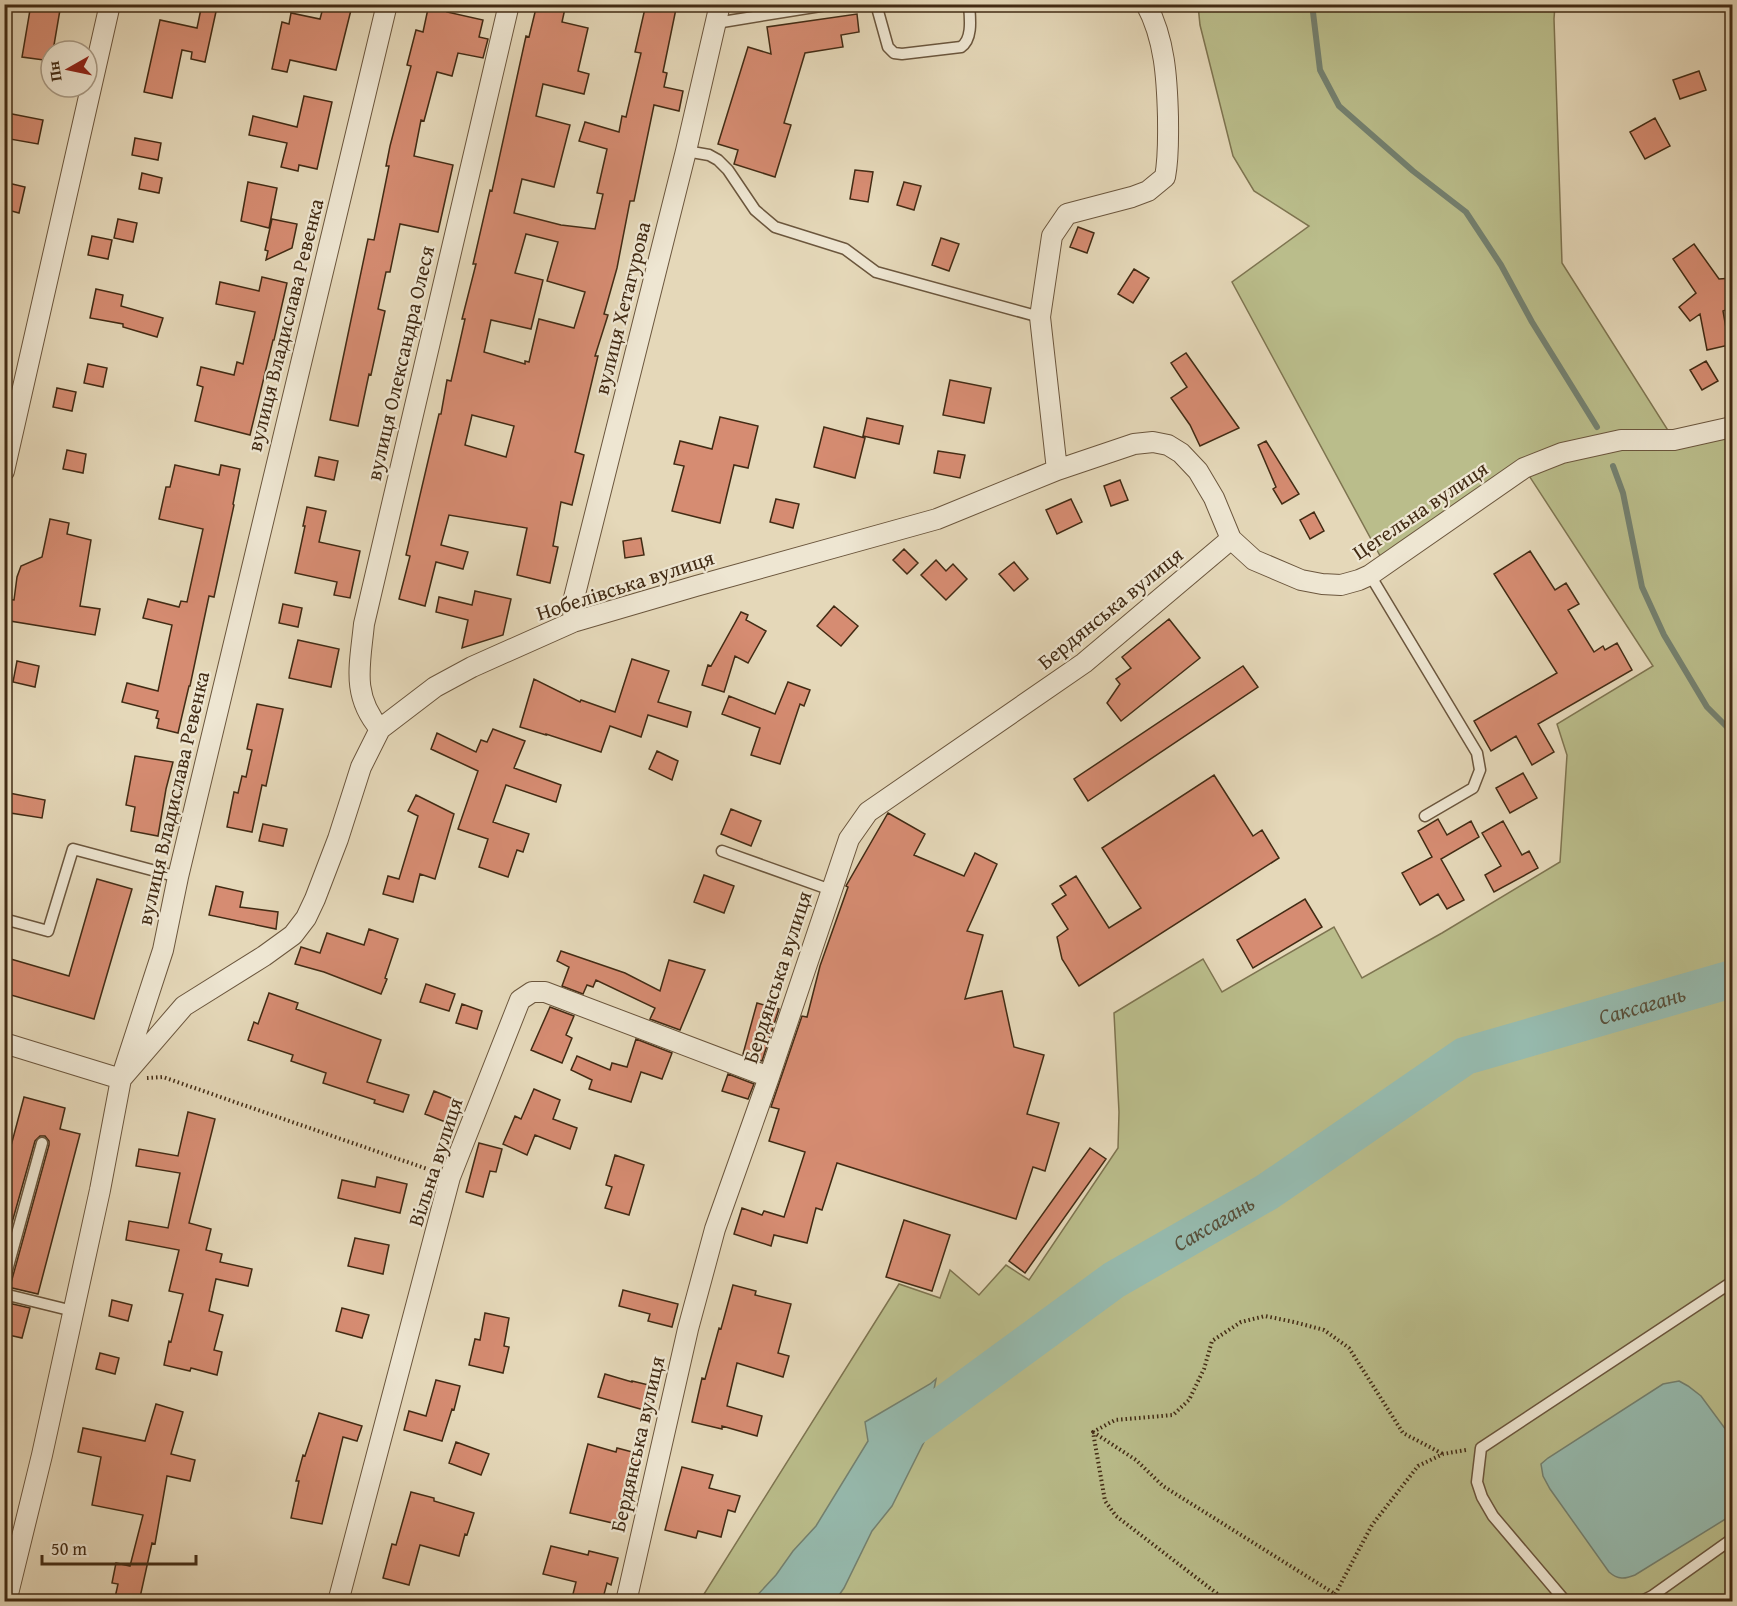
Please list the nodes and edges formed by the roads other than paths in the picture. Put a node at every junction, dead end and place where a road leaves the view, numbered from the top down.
1 (110, 4) edge
2 (387, 4) edge
3 (509, 4) edge
4 (833, 4) edge
5 (876, 4) edge
6 (969, 4) edge
7 (1146, 4) edge
8 (718, 14) edge
9 (686, 150) junction
10 (1040, 317) junction
11 (1732, 426) edge
12 (1057, 470) junction
13 (4, 471) edge
14 (1231, 539) junction
15 (1370, 575) junction
16 (573, 622) junction
17 (381, 729) junction
18 (1425, 816) dead end
19 (722, 852) dead end
20 (178, 877) junction
21 (831, 890) junction
22 (4, 919) edge
23 (4, 1042) edge
24 (769, 1077) junction
25 (121, 1079) junction
26 (42, 1143) dead end
27 (4, 1281) edge
28 (1732, 1282) edge
29 (4, 1294) edge
30 (74, 1311) junction
31 (1732, 1539) edge
32 (1650, 1599) edge
33 (6, 1602) edge
34 (338, 1602) edge
35 (627, 1602) edge
36 (1566, 1602) edge
37 (1640, 1602) edge

1 - 13 street
2 - 20 street, вулиця Владислава Ревенка
3 - 17 street, вулиця Олександра Олеся
4 - 8 lane
5 - 6 lane
7 - 10 street
8 - 9 street, вулиця Хетагурова
9 - 10 lane
9 - 16 street, вулиця Хетагурова
10 - 12 street
11 - 15 street, Цегельна вулиця
12 - 14 street, Цегельна вулиця
12 - 16 street, Нобелівська вулиця
14 - 15 street, Цегельна вулиця
14 - 21 street, Бердянська вулиця
15 - 18 lane
16 - 17 street, Нобелівська вулиця
17 - 25 street, Нобелівська вулиця
19 - 21 lane
20 - 22 lane
20 - 25 street, вулиця Владислава Ревенка
21 - 24 street, Бердянська вулиця
23 - 25 street
24 - 34 street, Вільна вулиця
24 - 35 street, Бердянська вулиця
25 - 30 street, вулиця Владислава Ревенка
26 - 27 lane
28 - 36 lane
29 - 30 lane
30 - 33 street, вулиця Владислава Ревенка
31 - 32 lane
32 - 37 lane

